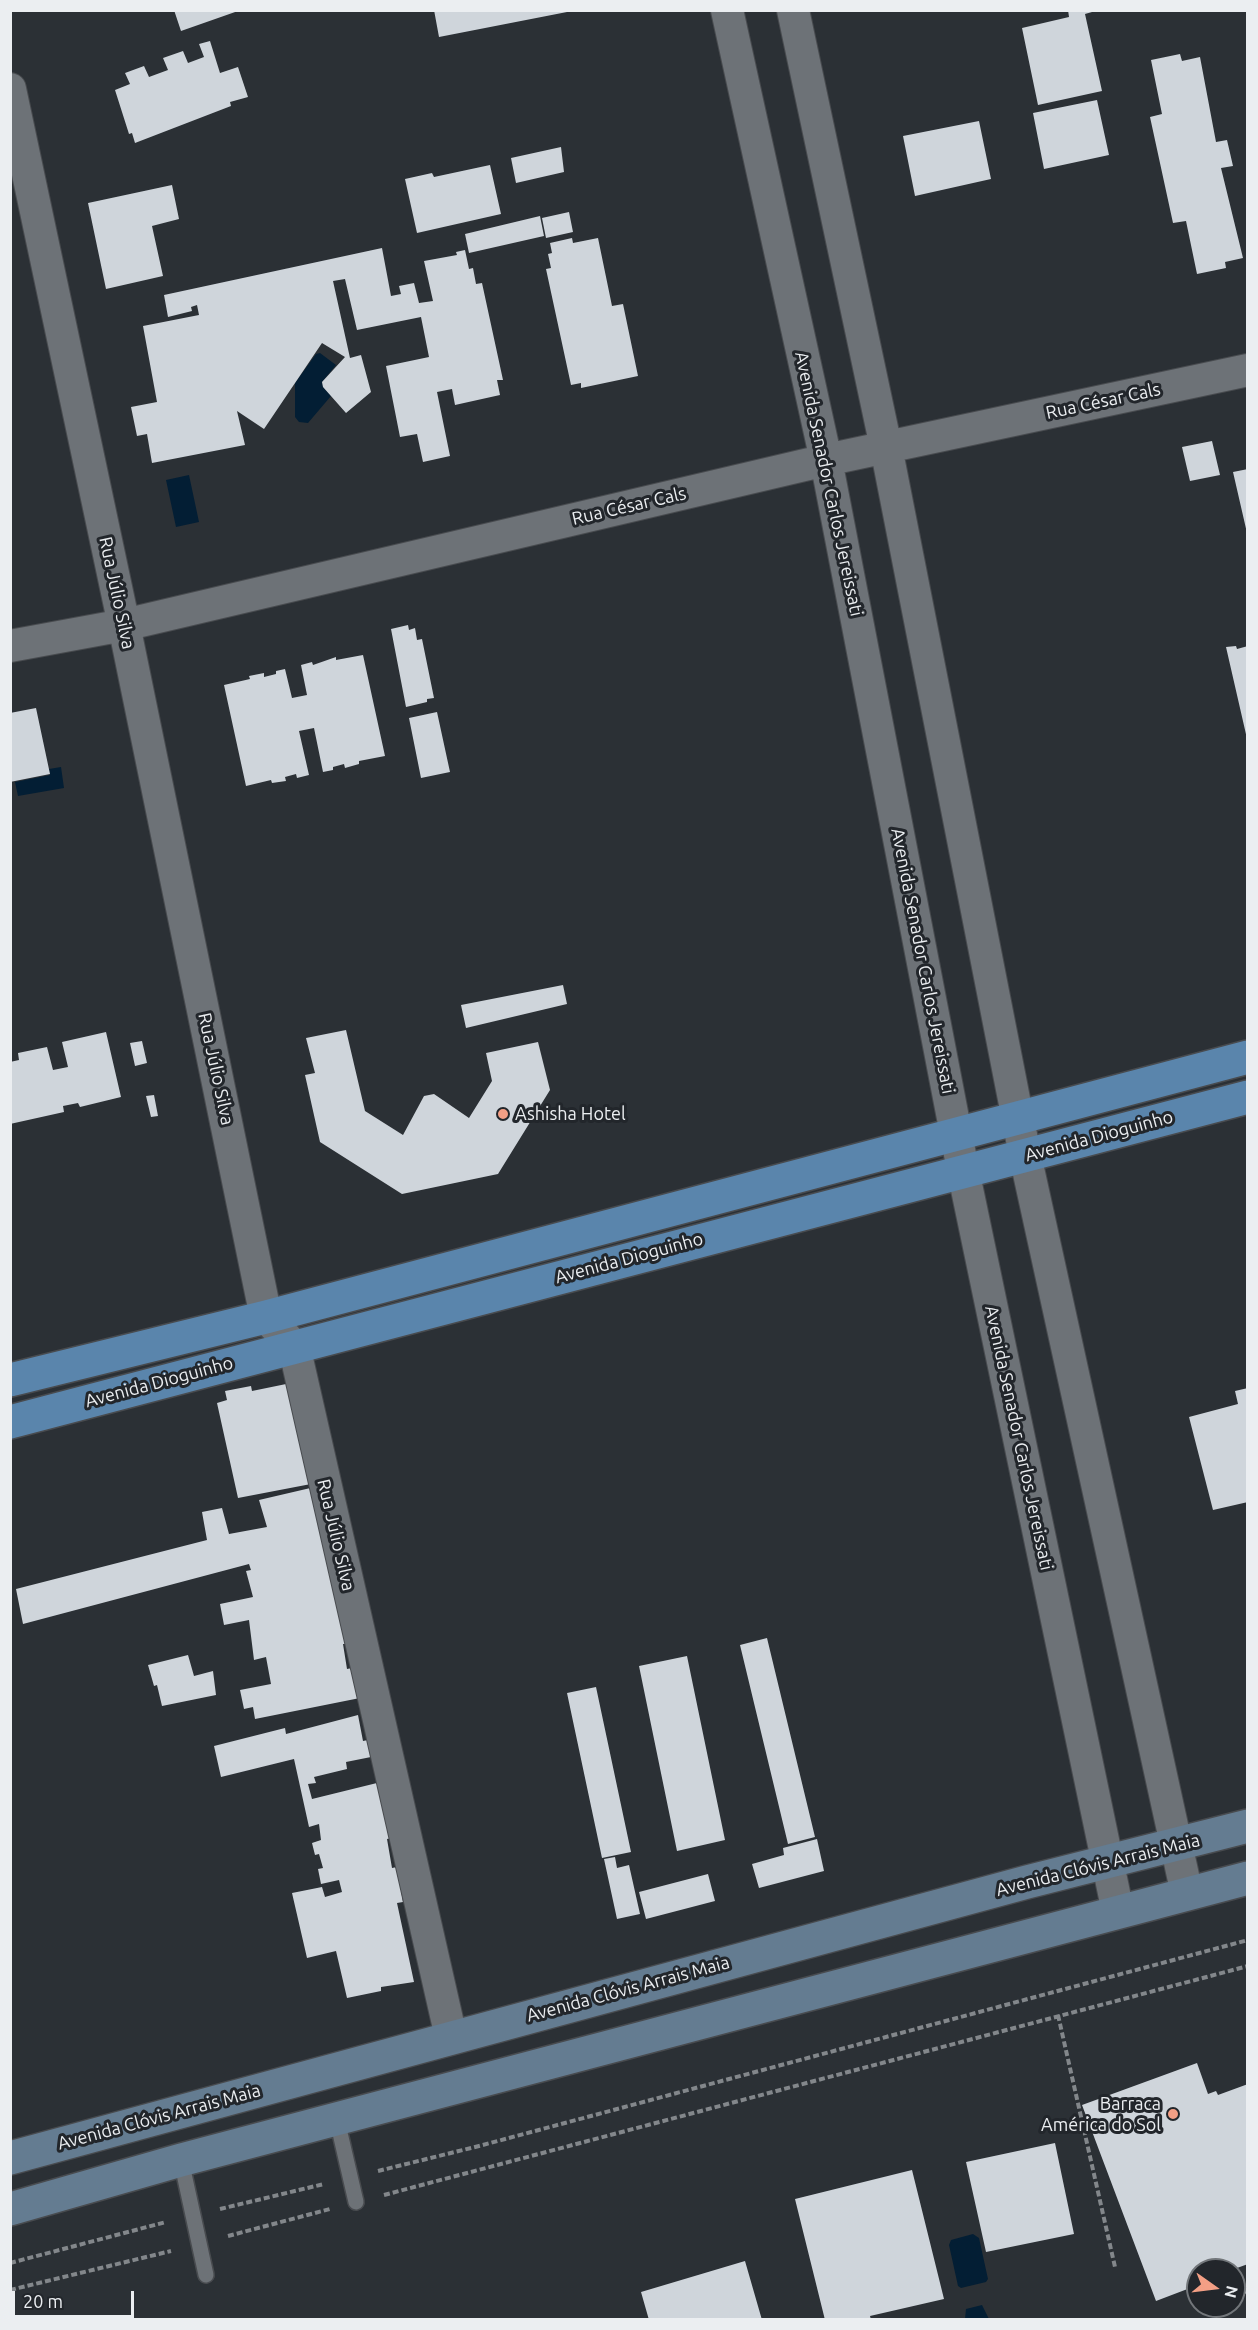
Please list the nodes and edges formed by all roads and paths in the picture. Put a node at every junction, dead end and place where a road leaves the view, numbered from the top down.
1 (727, 10) edge
2 (793, 10) edge
3 (10, 89) edge
4 (1248, 370) edge
5 (886, 447) junction
6 (825, 460) junction
7 (124, 625) junction
8 (10, 646) edge
9 (1248, 1058) edge
10 (1248, 1097) edge
11 (1018, 1118) junction
12 (957, 1133) junction
13 (1025, 1155) junction
14 (963, 1170) junction
15 (267, 1317) junction
16 (294, 1346) junction
17 (10, 1380) edge
18 (10, 1422) edge
19 (1248, 1826) edge
20 (1177, 1845) junction
21 (1107, 1861) junction
22 (1248, 1878) edge
23 (1187, 1894) junction
24 (1119, 1912) junction
25 (1248, 1940) edge
26 (1248, 1966) edge
27 (1058, 2015) junction
28 (451, 2037) junction
29 (337, 2120) junction
30 (10, 2158) edge
31 (181, 2160) junction
32 (350, 2178) junction
33 (356, 2202) junction
34 (10, 2209) edge
35 (193, 2215) junction
36 (199, 2244) junction
37 (10, 2263) edge
38 (1115, 2267) dead end
39 (206, 2275) dead end
40 (10, 2290) edge

1 - 6 street, Avenida Senador Carlos Jereissati
2 - 5 street
3 - 7 street, Rua Júlio Silva
4 - 5 street, Rua César Cals
5 - 6 street, Rua César Cals
5 - 11 street
6 - 7 street, Rua César Cals
6 - 12 street, Avenida Senador Carlos Jereissati
7 - 8 street, Rua César Cals
7 - 15 street, Rua Júlio Silva
9 - 11 main road, Avenida Dioguinho
10 - 13 main road, Avenida Dioguinho
11 - 12 main road, Avenida Dioguinho
11 - 13 street
12 - 14 street, Avenida Senador Carlos Jereissati
12 - 15 main road, Avenida Dioguinho
13 - 14 main road, Avenida Dioguinho
13 - 20 street
14 - 16 main road, Avenida Dioguinho
14 - 21 street, Avenida Senador Carlos Jereissati
15 - 16 street
15 - 17 main road, Avenida Dioguinho
16 - 18 main road, Avenida Dioguinho
16 - 28 street, Rua Júlio Silva
19 - 20 main road, Avenida Clóvis Arrais Maia
20 - 21 main road, Avenida Clóvis Arrais Maia
20 - 23 street
21 - 24 street, Avenida Senador Carlos Jereissati
21 - 28 main road, Avenida Clóvis Arrais Maia
22 - 23 main road
23 - 24 main road
24 - 29 main road
25 - 32 path
26 - 27 path
27 - 33 path
27 - 38 path
28 - 30 main road, Avenida Clóvis Arrais Maia
29 - 31 main road
29 - 32 lane
31 - 34 main road
31 - 35 lane
32 - 33 lane
32 - 35 path
33 - 36 path
35 - 36 lane
35 - 37 path
36 - 39 lane
36 - 40 path

